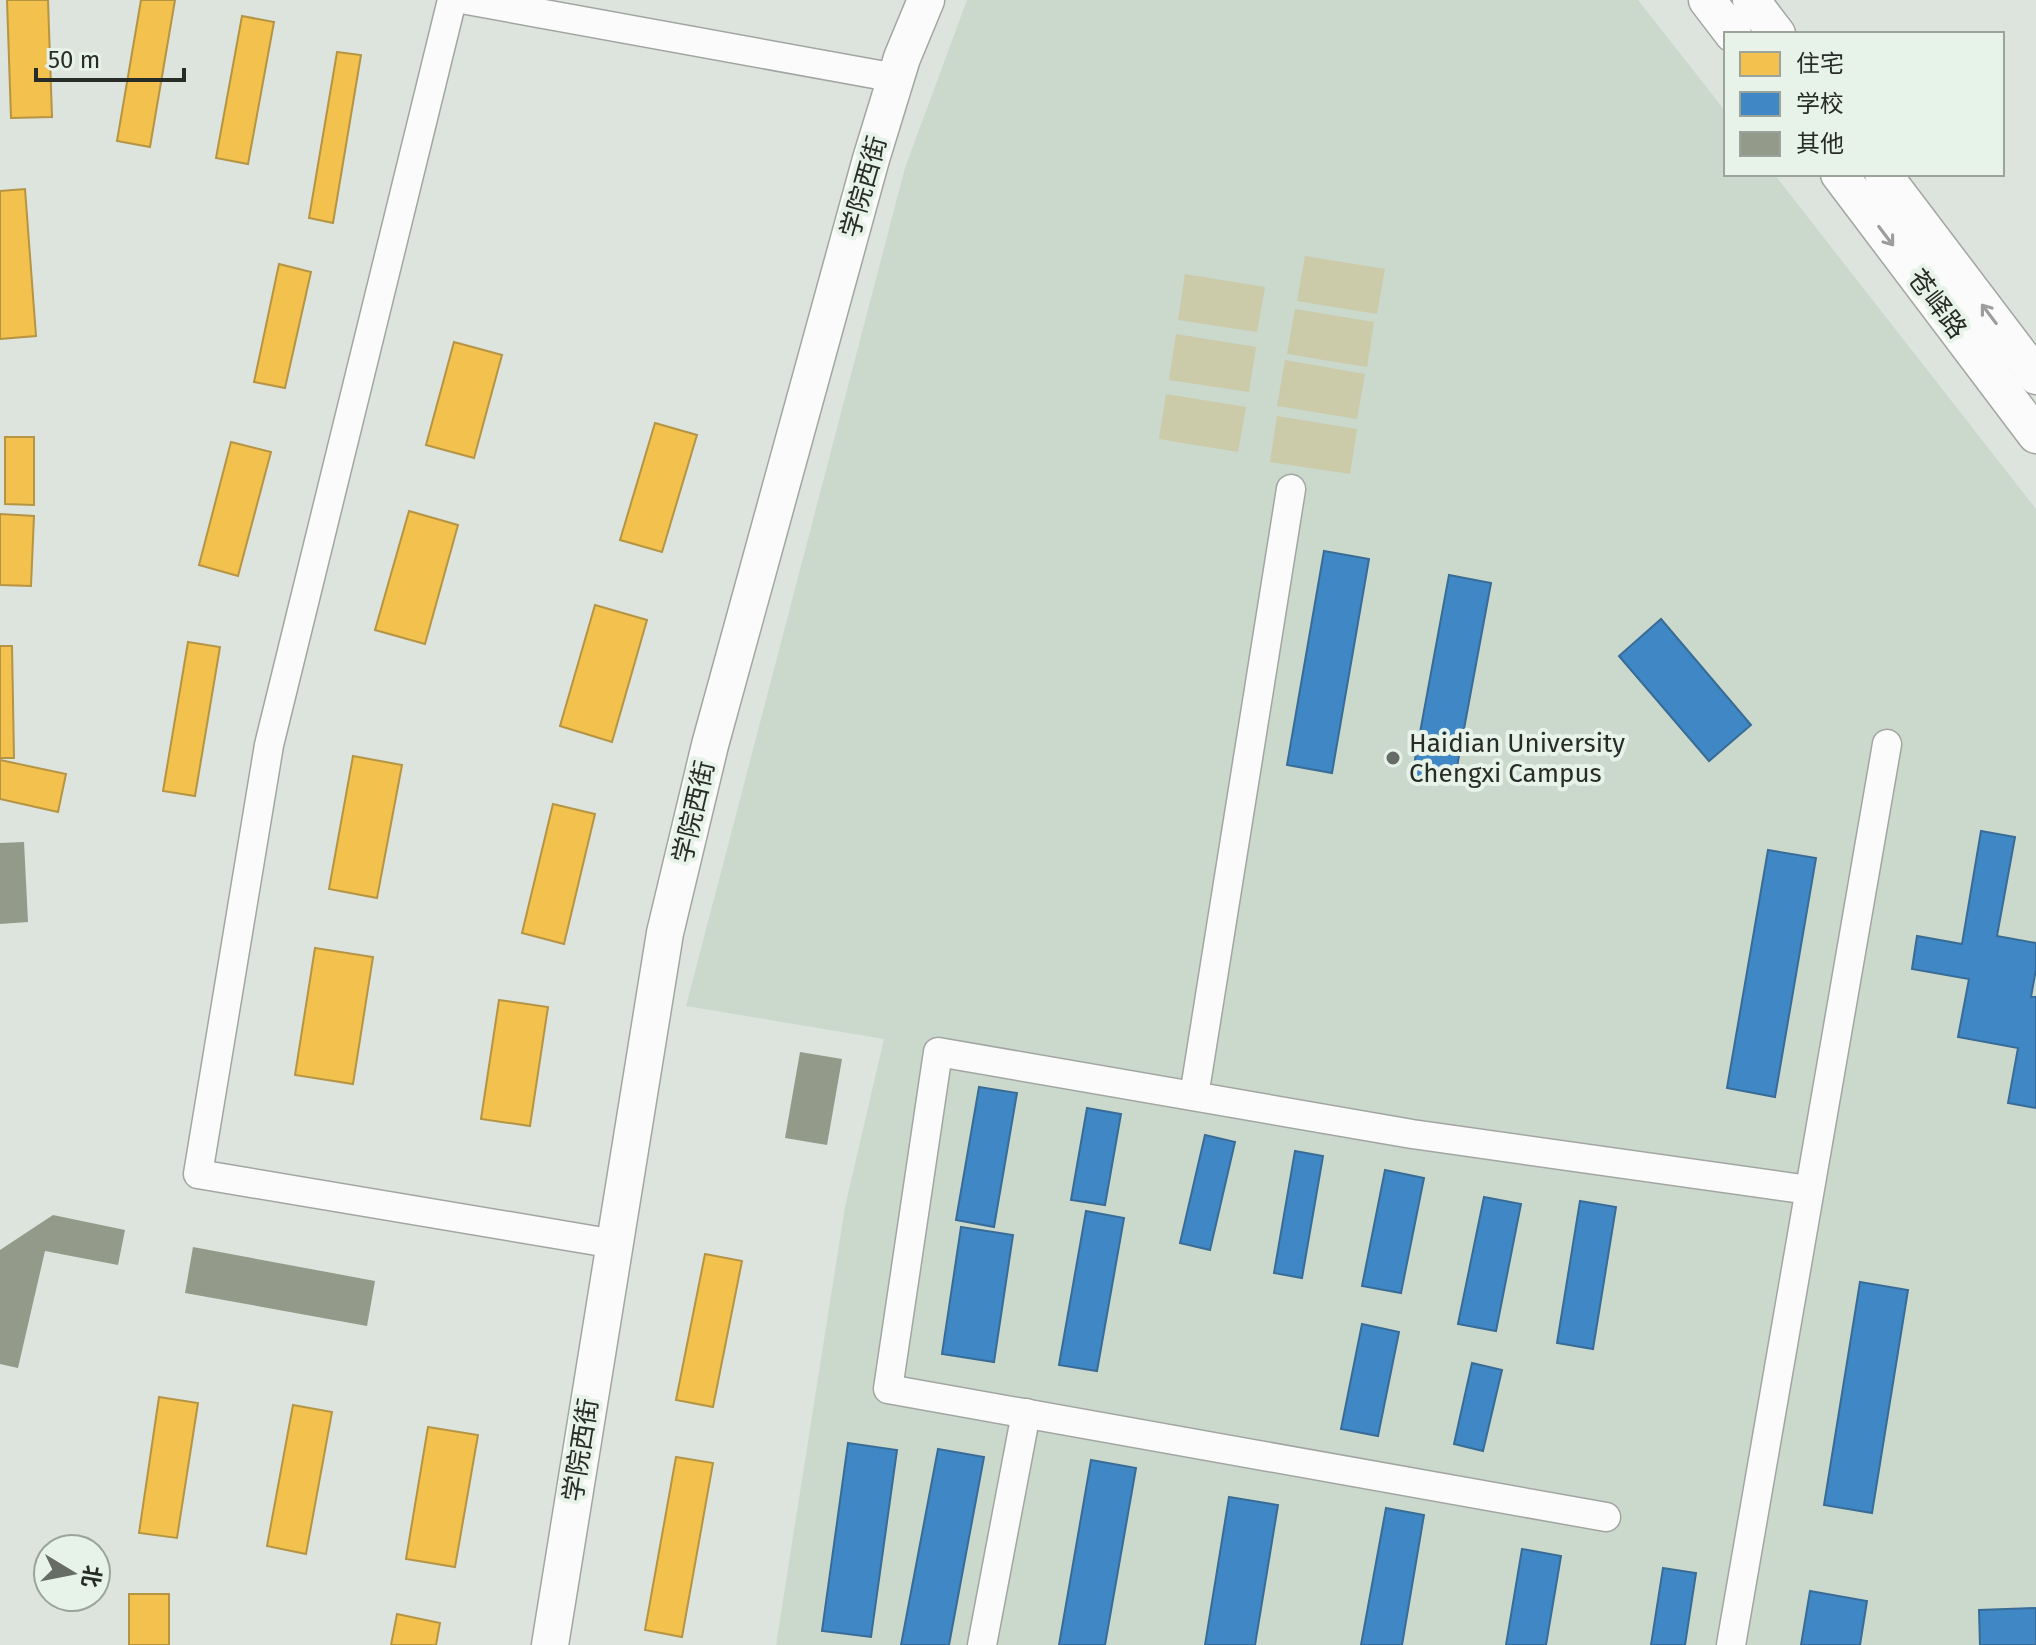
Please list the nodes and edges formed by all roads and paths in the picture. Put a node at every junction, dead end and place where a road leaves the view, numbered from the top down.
1 (452, 0) edge
2 (467, 0) edge
3 (904, 0) edge
4 (926, 0) edge
5 (1707, 0) edge
6 (1751, 0) edge
7 (1731, 32) edge
8 (1775, 32) edge
9 (886, 76) junction
10 (1841, 176) edge
11 (1885, 176) edge
12 (2036, 376) edge
13 (2036, 435) edge
14 (1291, 489) dead end
15 (1887, 744) dead end
16 (1194, 1096) junction
17 (1809, 1190) junction
18 (604, 1243) junction
19 (1026, 1413) junction
20 (1606, 1517) dead end
21 (530, 1645) edge
22 (550, 1645) edge
23 (982, 1645) edge
24 (1731, 1645) edge

1 - 18 street
2 - 9 street
3 - 9 main road, 学院西街
4 - 9 main road, 学院西街
5 - 7 main road
6 - 8 main road
9 - 18 main road, 学院西街
10 -> 13 main road, 苍峄路
12 -> 11 main road, 苍峄路
14 - 16 street
15 - 17 street
16 - 17 street
16 - 19 street
17 - 24 street
18 - 21 main road, 学院西街
18 - 22 main road, 学院西街
19 - 20 street
19 - 23 street

